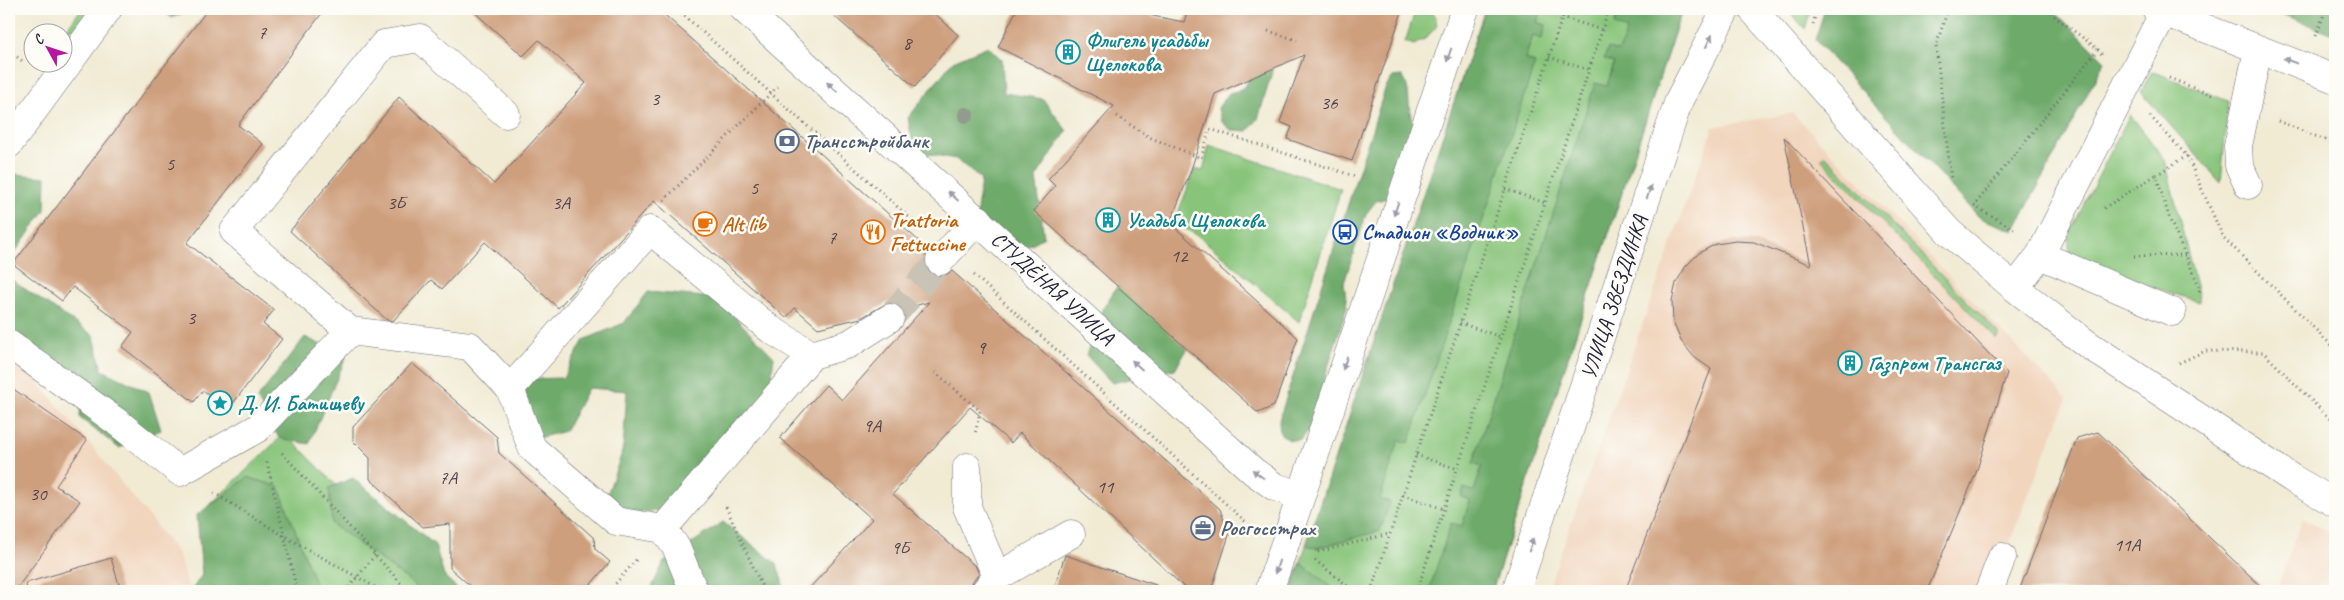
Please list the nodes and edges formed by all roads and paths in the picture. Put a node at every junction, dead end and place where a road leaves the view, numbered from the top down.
1 (108, 9) edge
2 (744, 9) edge
3 (1465, 9) edge
4 (1565, 9) edge
5 (1609, 9) edge
6 (1726, 9) edge
7 (1752, 9) edge
8 (1817, 9) edge
9 (1948, 9) edge
10 (2326, 9) edge
11 (2160, 10) edge
12 (2054, 16) dead end
13 (1562, 17) junction
14 (1812, 26) dead end
15 (1602, 30) junction
16 (1268, 31) dead end
17 (1297, 40) dead end
18 (2314, 42) dead end
19 (2258, 48) junction
20 (9, 51) edge
21 (1549, 57) junction
22 (802, 59) junction
23 (22, 61) edge
24 (1589, 70) junction
25 (2161, 74) dead end
26 (2335, 79) edge
27 (2125, 89) junction
28 (2246, 109) junction
29 (506, 114) dead end
30 (1117, 116) dead end
31 (9, 144) edge
32 (2335, 144) edge
33 (2187, 156) junction
34 (2156, 175) junction
35 (1354, 176) dead end
36 (2248, 185) dead end
37 (1952, 186) dead end
38 (1505, 189) junction
39 (1969, 201) dead end
40 (1546, 202) junction
41 (1974, 206) junction
42 (2100, 211) dead end
43 (978, 219) junction
44 (650, 230) junction
45 (2043, 251) junction
46 (2186, 255) junction
47 (2127, 257) dead end
48 (940, 261) tunnel mouth
49 (2015, 288) junction
50 (2198, 295) dead end
51 (2172, 312) dead end
52 (890, 318) tunnel mouth
53 (1460, 323) junction
54 (350, 331) junction
55 (1501, 337) junction
56 (9, 344) edge
57 (2335, 349) edge
58 (812, 356) junction
59 (2174, 366) dead end
60 (935, 372) dead end
61 (510, 389) junction
62 (2335, 424) edge
63 (258, 428) junction
64 (1416, 455) junction
65 (967, 467) joint
66 (1458, 469) junction
67 (180, 472) junction
68 (712, 475) junction
69 (1301, 495) junction
70 (1403, 495) junction
71 (2335, 503) edge
72 (1444, 509) junction
73 (663, 530) junction
74 (1071, 534) dead end
75 (1390, 534) junction
76 (284, 536) junction
77 (1317, 553) dead end
78 (375, 554) junction
79 (1308, 555) dead end
80 (2002, 557) dead end
81 (357, 577) junction
82 (991, 584) edge
83 (298, 591) edge
84 (346, 591) edge
85 (382, 591) edge
86 (408, 591) edge
87 (694, 591) edge
88 (764, 591) edge
89 (1269, 591) edge
90 (1354, 591) edge
91 (1371, 591) edge
92 (1417, 591) edge
93 (1516, 591) edge
94 (1989, 591) edge

1 - 31 street
2 - 22 street, СТУДЁНАЯ УЛИЦА
3 -> 69 street
4 - 13 path
5 - 15 path
93 -> 6 street, УЛИЦА ЗВЕЗДИНКА
7 - 49 street
8 - 14 path
9 - 37 path
10 - 18 path
11 - 19 street
11 - 27 street
12 - 41 path
13 - 15 path
13 - 21 path
15 - 24 path
16 - 17 path
26 -> 19 street
19 - 28 street
20 - 23 path
21 - 24 path
21 - 38 path
43 -> 22 street, СТУДЁНАЯ УЛИЦА
22 - 44 path
24 - 40 path
25 - 28 path
27 - 33 path
27 - 45 street
28 - 32 path
28 - 36 street
29 - 54 street
30 - 35 path
33 - 34 path
33 - 57 path
34 - 42 path
34 - 46 path
38 - 40 path
38 - 53 path
39 - 41 path
40 - 55 path
41 - 45 path
43 - 48 street
69 -> 43 street, СТУДЁНАЯ УЛИЦА
44 - 58 street
44 - 61 street
45 - 49 street
45 - 51 street
46 - 47 path
46 - 50 path
49 - 71 street
52 - 58 street
53 - 55 path
53 - 64 path
54 - 61 street
54 - 63 street
55 - 66 path
56 - 67 street
58 - 68 street
59 - 62 path
60 - 65 path
61 - 73 street
63 - 67 street
63 - 76 path
63 - 78 path
64 - 66 path
64 - 70 path
65 - 82 street
66 - 72 path
67 - 76 path
68 - 73 street
68 - 88 path
69 -> 89 street
70 - 72 path
70 - 75 path
72 - 92 path
73 - 87 street
74 - 82 street
75 - 77 path
75 - 91 path
76 - 81 path
76 - 83 path
78 - 81 path
78 - 86 path
79 - 90 path
80 - 94 street
81 - 84 path
81 - 85 path

